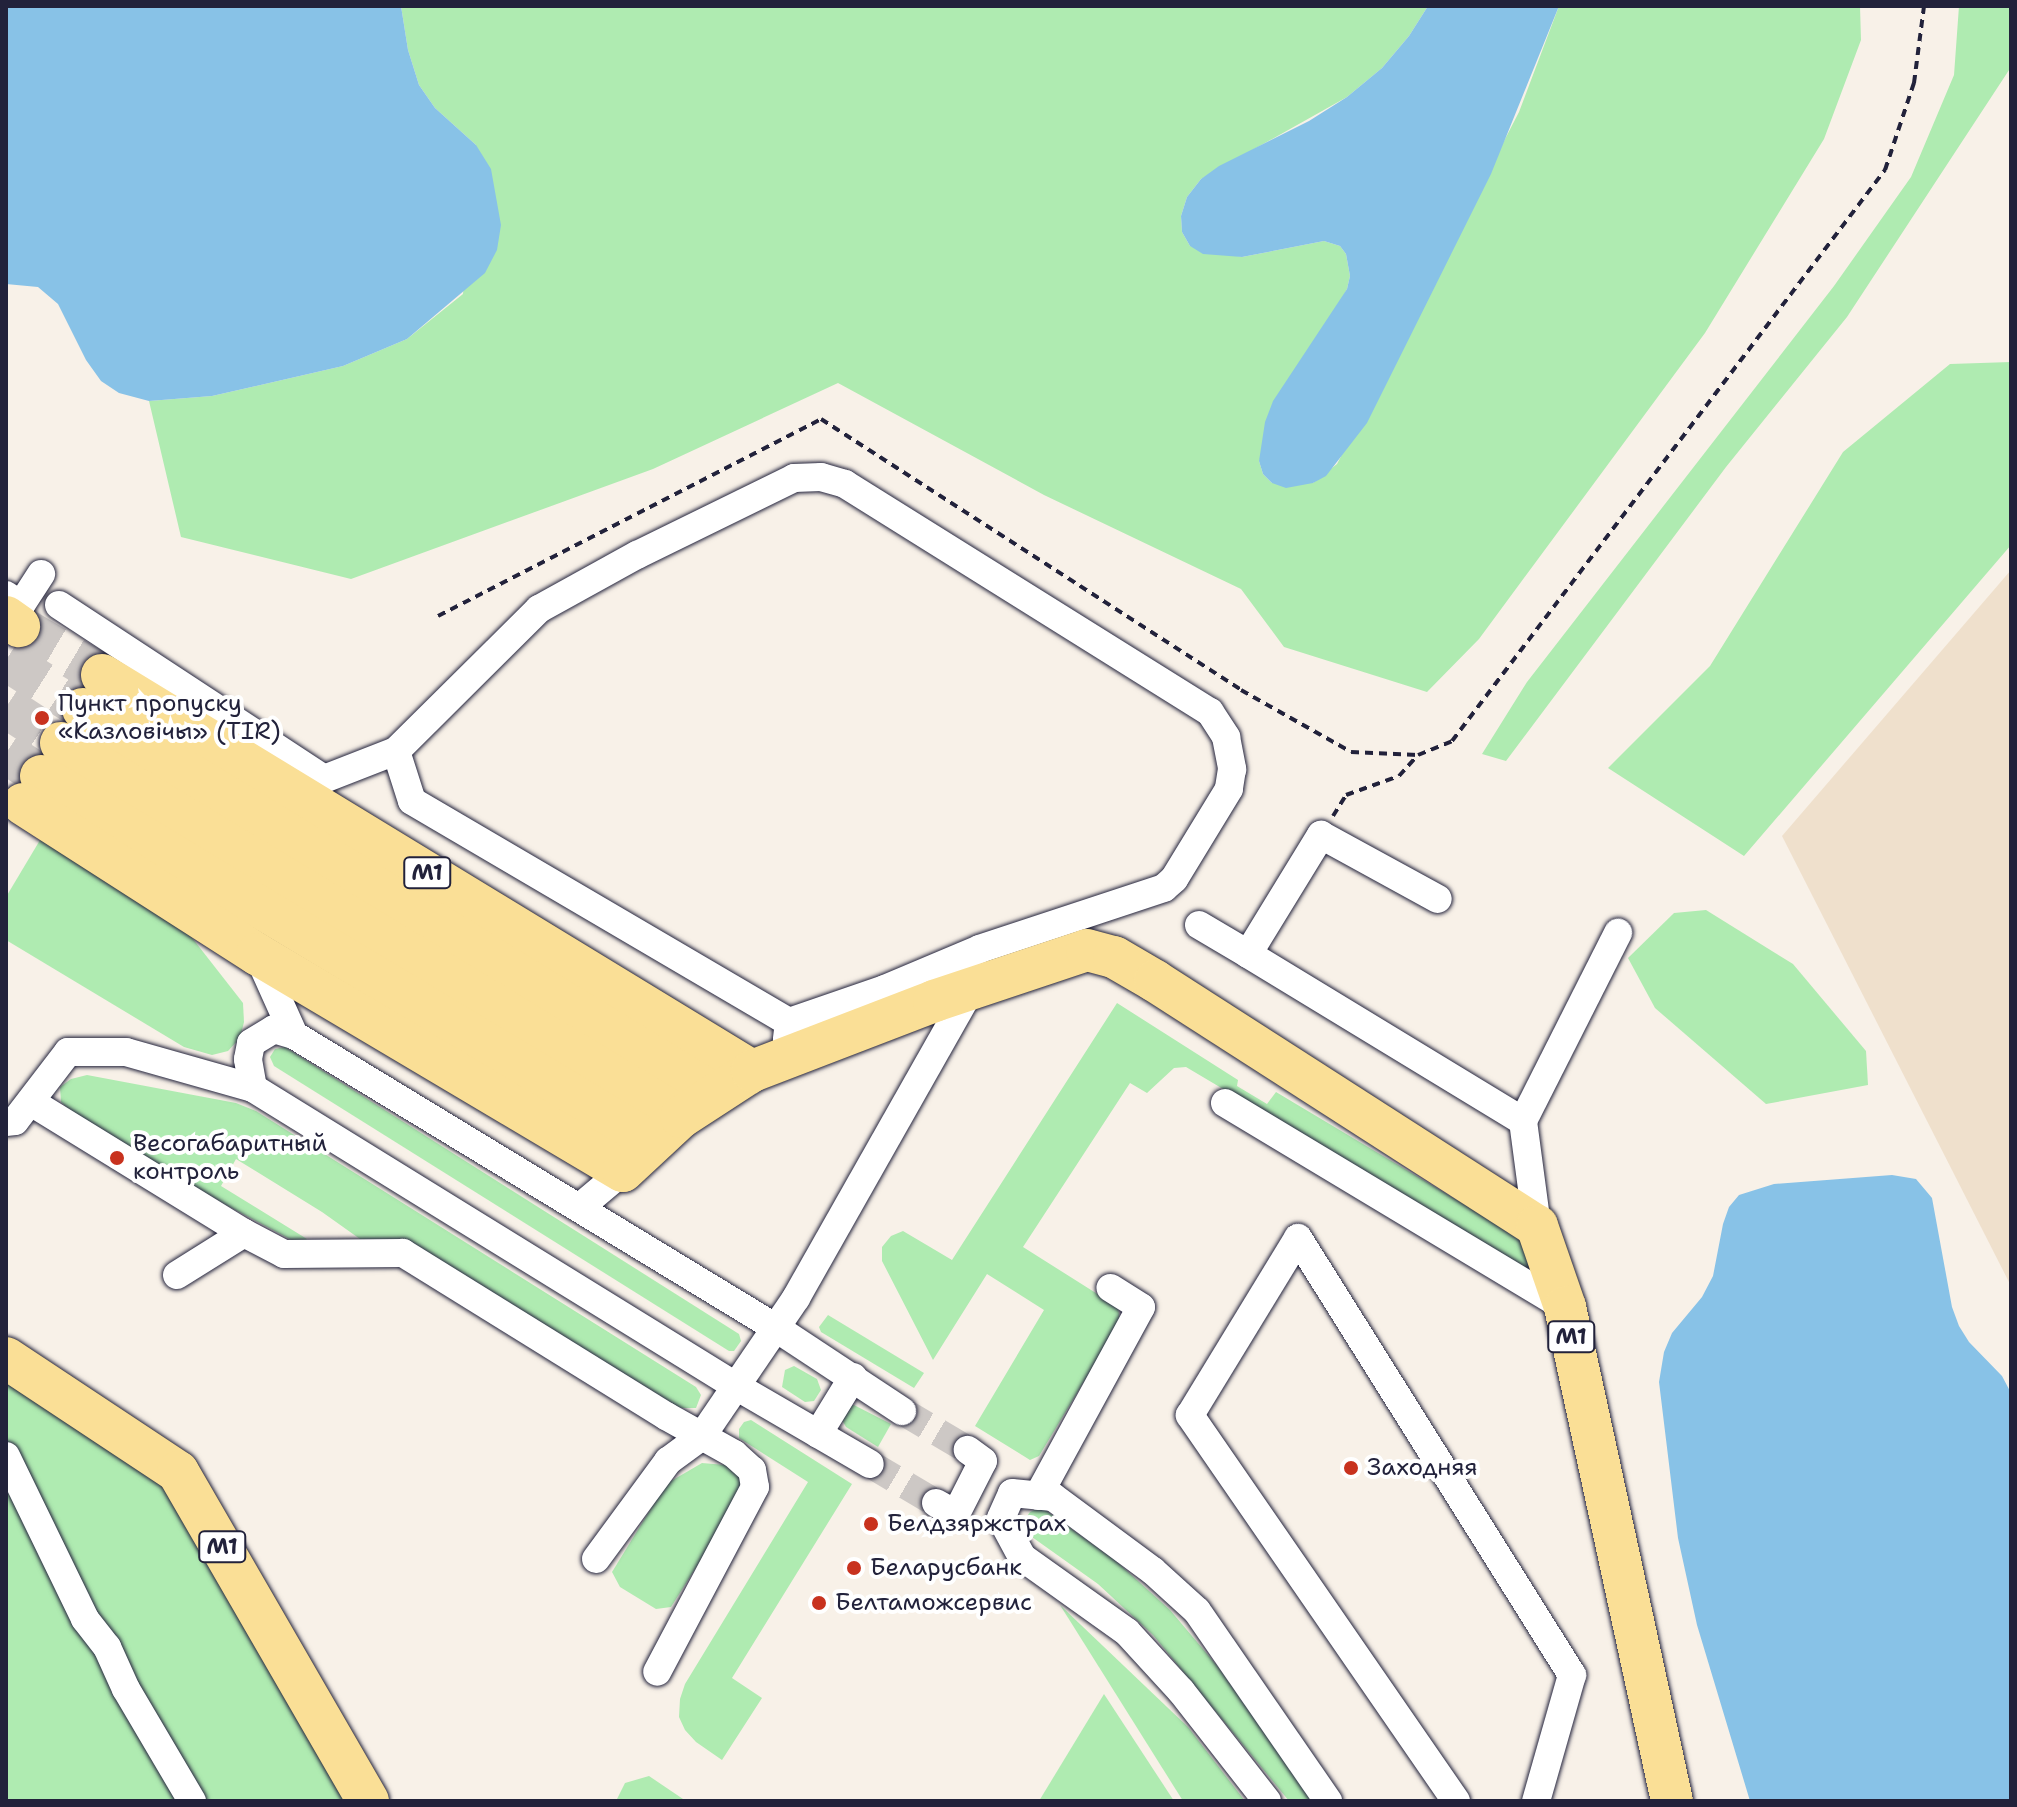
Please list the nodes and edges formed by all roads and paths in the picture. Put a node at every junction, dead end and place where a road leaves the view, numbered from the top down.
1 (1924, 6) edge
2 (41, 574) dead end
3 (59, 605) dead end
4 (438, 616) dead end
5 (9, 623) edge
6 (62, 742) junction
7 (396, 751) junction
8 (1418, 755) junction
9 (1321, 835) junction
10 (1438, 899) dead end
11 (1199, 925) dead end
12 (1618, 933) dead end
13 (257, 954) junction
14 (1248, 954) junction
15 (977, 968) junction
16 (789, 1022) junction
17 (294, 1035) junction
18 (253, 1088) junction
19 (31, 1102) junction
20 (1225, 1103) dead end
21 (692, 1113) junction
22 (1523, 1121) junction
23 (6, 1122) edge
24 (579, 1208) junction
25 (1537, 1226) junction
26 (244, 1233) junction
27 (177, 1275) dead end
28 (1111, 1288) dead end
29 (1565, 1307) junction
30 (776, 1328) junction
31 (6, 1358) edge
32 (853, 1377) junction
33 (734, 1385) junction
34 (902, 1411) tunnel mouth
35 (818, 1434) junction
36 (702, 1436) junction
37 (968, 1450) dead end
38 (6, 1456) edge
39 (870, 1464) tunnel mouth
40 (1038, 1496) junction
41 (936, 1503) tunnel mouth
42 (596, 1559) dead end
43 (657, 1672) dead end
44 (192, 1801) edge
45 (368, 1801) edge
46 (1267, 1801) edge
47 (1328, 1801) edge
48 (1456, 1801) edge
49 (1536, 1801) edge
50 (1672, 1801) edge

1 - 8 path
2 - 5 lane
3 - 7 lane
4 - 8 path
6 - 13 highway
6 - 21 highway, М1
6 - 21 highway, М1
6 - 21 highway
7 - 15 lane
7 - 16 lane
8 - 9 path
9 - 10 lane
9 - 14 lane
11 - 14 lane
12 - 22 lane
13 - 17 lane
13 - 21 highway
14 - 22 lane
15 - 16 lane
15 - 21 highway
15 - 25 highway
15 - 30 lane
16 - 21 lane
17 - 18 lane
17 - 24 lane
18 - 19 lane
18 - 33 lane
19 - 23 lane
19 - 26 lane
20 - 29 lane
21 - 24 lane
22 - 25 lane
24 - 30 lane
25 - 29 highway, М1
26 - 27 lane
26 - 36 lane
28 - 40 lane
29 - 50 highway, М1
30 - 32 lane
30 - 33 lane
31 - 45 highway, М1
32 - 34 lane
32 - 35 lane
33 - 35 lane
33 - 36 lane
35 - 39 lane
36 - 42 lane
36 - 43 lane
37 - 41 lane
38 - 44 lane
40 - 46 lane
40 - 47 lane
48 - 49 lane

